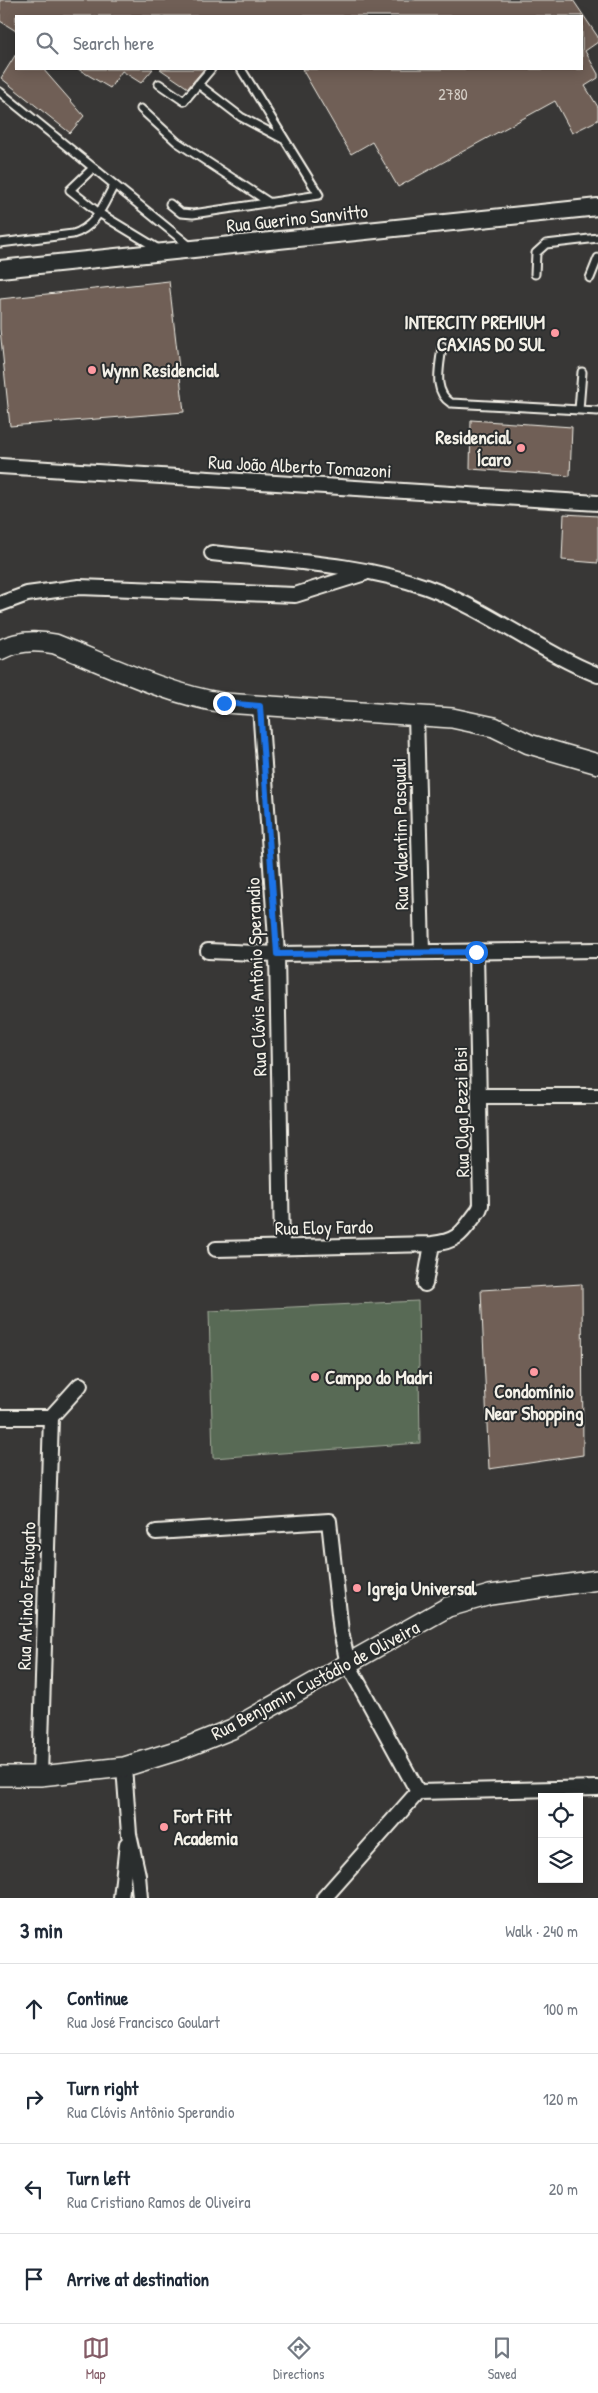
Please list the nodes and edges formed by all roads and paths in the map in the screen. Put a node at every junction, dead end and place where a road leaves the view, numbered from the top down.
1 (210, 70) edge
2 (242, 70) edge
3 (159, 84) dead end
4 (198, 84) junction
5 (0, 92) edge
6 (141, 109) dead end
7 (284, 140) junction
8 (93, 168) junction
9 (114, 185) junction
10 (270, 202) junction
11 (170, 204) dead end
12 (598, 207) edge
13 (99, 213) junction
14 (598, 238) edge
15 (0, 244) edge
16 (193, 249) junction
17 (163, 252) junction
18 (598, 258) edge
19 (0, 268) edge
20 (535, 274) dead end
21 (590, 278) dead end
22 (442, 346) dead end
23 (582, 372) dead end
24 (579, 410) junction
25 (598, 411) edge
26 (0, 466) edge
27 (598, 502) edge
28 (212, 553) dead end
29 (370, 572) junction
30 (0, 604) edge
31 (0, 650) edge
32 (598, 675) edge
33 (260, 706) junction
34 (416, 714) junction
35 (598, 764) edge
36 (598, 950) edge
37 (208, 951) dead end
38 (422, 952) junction
39 (476, 952) junction
40 (277, 954) junction
41 (480, 1096) junction
42 (598, 1096) edge
43 (432, 1244) junction
44 (282, 1247) junction
45 (216, 1249) dead end
46 (425, 1284) dead end
47 (80, 1385) dead end
48 (0, 1417) edge
49 (50, 1417) junction
50 (156, 1532) dead end
51 (598, 1580) edge
52 (348, 1664) junction
53 (124, 1767) junction
54 (0, 1776) edge
55 (40, 1776) junction
56 (598, 1788) edge
57 (418, 1792) junction
58 (129, 1834) junction
59 (326, 1897) edge
60 (121, 1898) edge
61 (140, 1898) edge

1 - 4 lane
2 - 7 lane
3 - 4 lane
4 - 7 lane
5 - 8 lane
6 - 10 lane
7 - 10 lane
8 - 9 lane
8 - 13 lane
9 - 13 lane
9 - 16 lane
10 - 11 lane
12 - 16 street, Rua Guerino Sanvitto
13 - 15 lane
13 - 17 lane
14 - 20 lane
16 - 17 street, Rua Guerino Sanvitto
17 - 19 street, Rua Guerino Sanvitto
18 - 21 lane
22 - 24 lane
23 - 24 lane
24 - 25 lane
26 - 27 street, Rua João Alberto Tomazoni
28 - 29 street
29 - 30 street
29 - 32 street
31 - 33 main road
33 - 34 main road
33 - 40 street, Rua Clóvis Antônio Sperandio
34 - 35 main road
34 - 38 street, Rua Valentim Pasquali
36 - 39 street
37 - 40 street
38 - 39 street
38 - 40 street
39 - 41 street, Rua Olga Pezzi Bisi
40 - 44 street, Rua Clóvis Antônio Sperandio
41 - 42 street
41 - 43 street, Rua Olga Pezzi Bisi
43 - 44 street, Rua Eloy Fardo
43 - 46 street
44 - 45 street, Rua Eloy Fardo
47 - 49 street
48 - 49 street
49 - 55 street, Rua Arlindo Festugato
50 - 52 street
51 - 52 main road, Rua Benjamin Custódio de Oliveira
52 - 53 main road, Rua Benjamin Custódio de Oliveira
52 - 57 street
53 - 55 main road, Rua Benjamin Custódio de Oliveira
53 - 58 street
54 - 55 main road, Rua Benjamin Custódio de Oliveira
56 - 57 street
57 - 59 street
58 - 60 street
58 - 61 street

